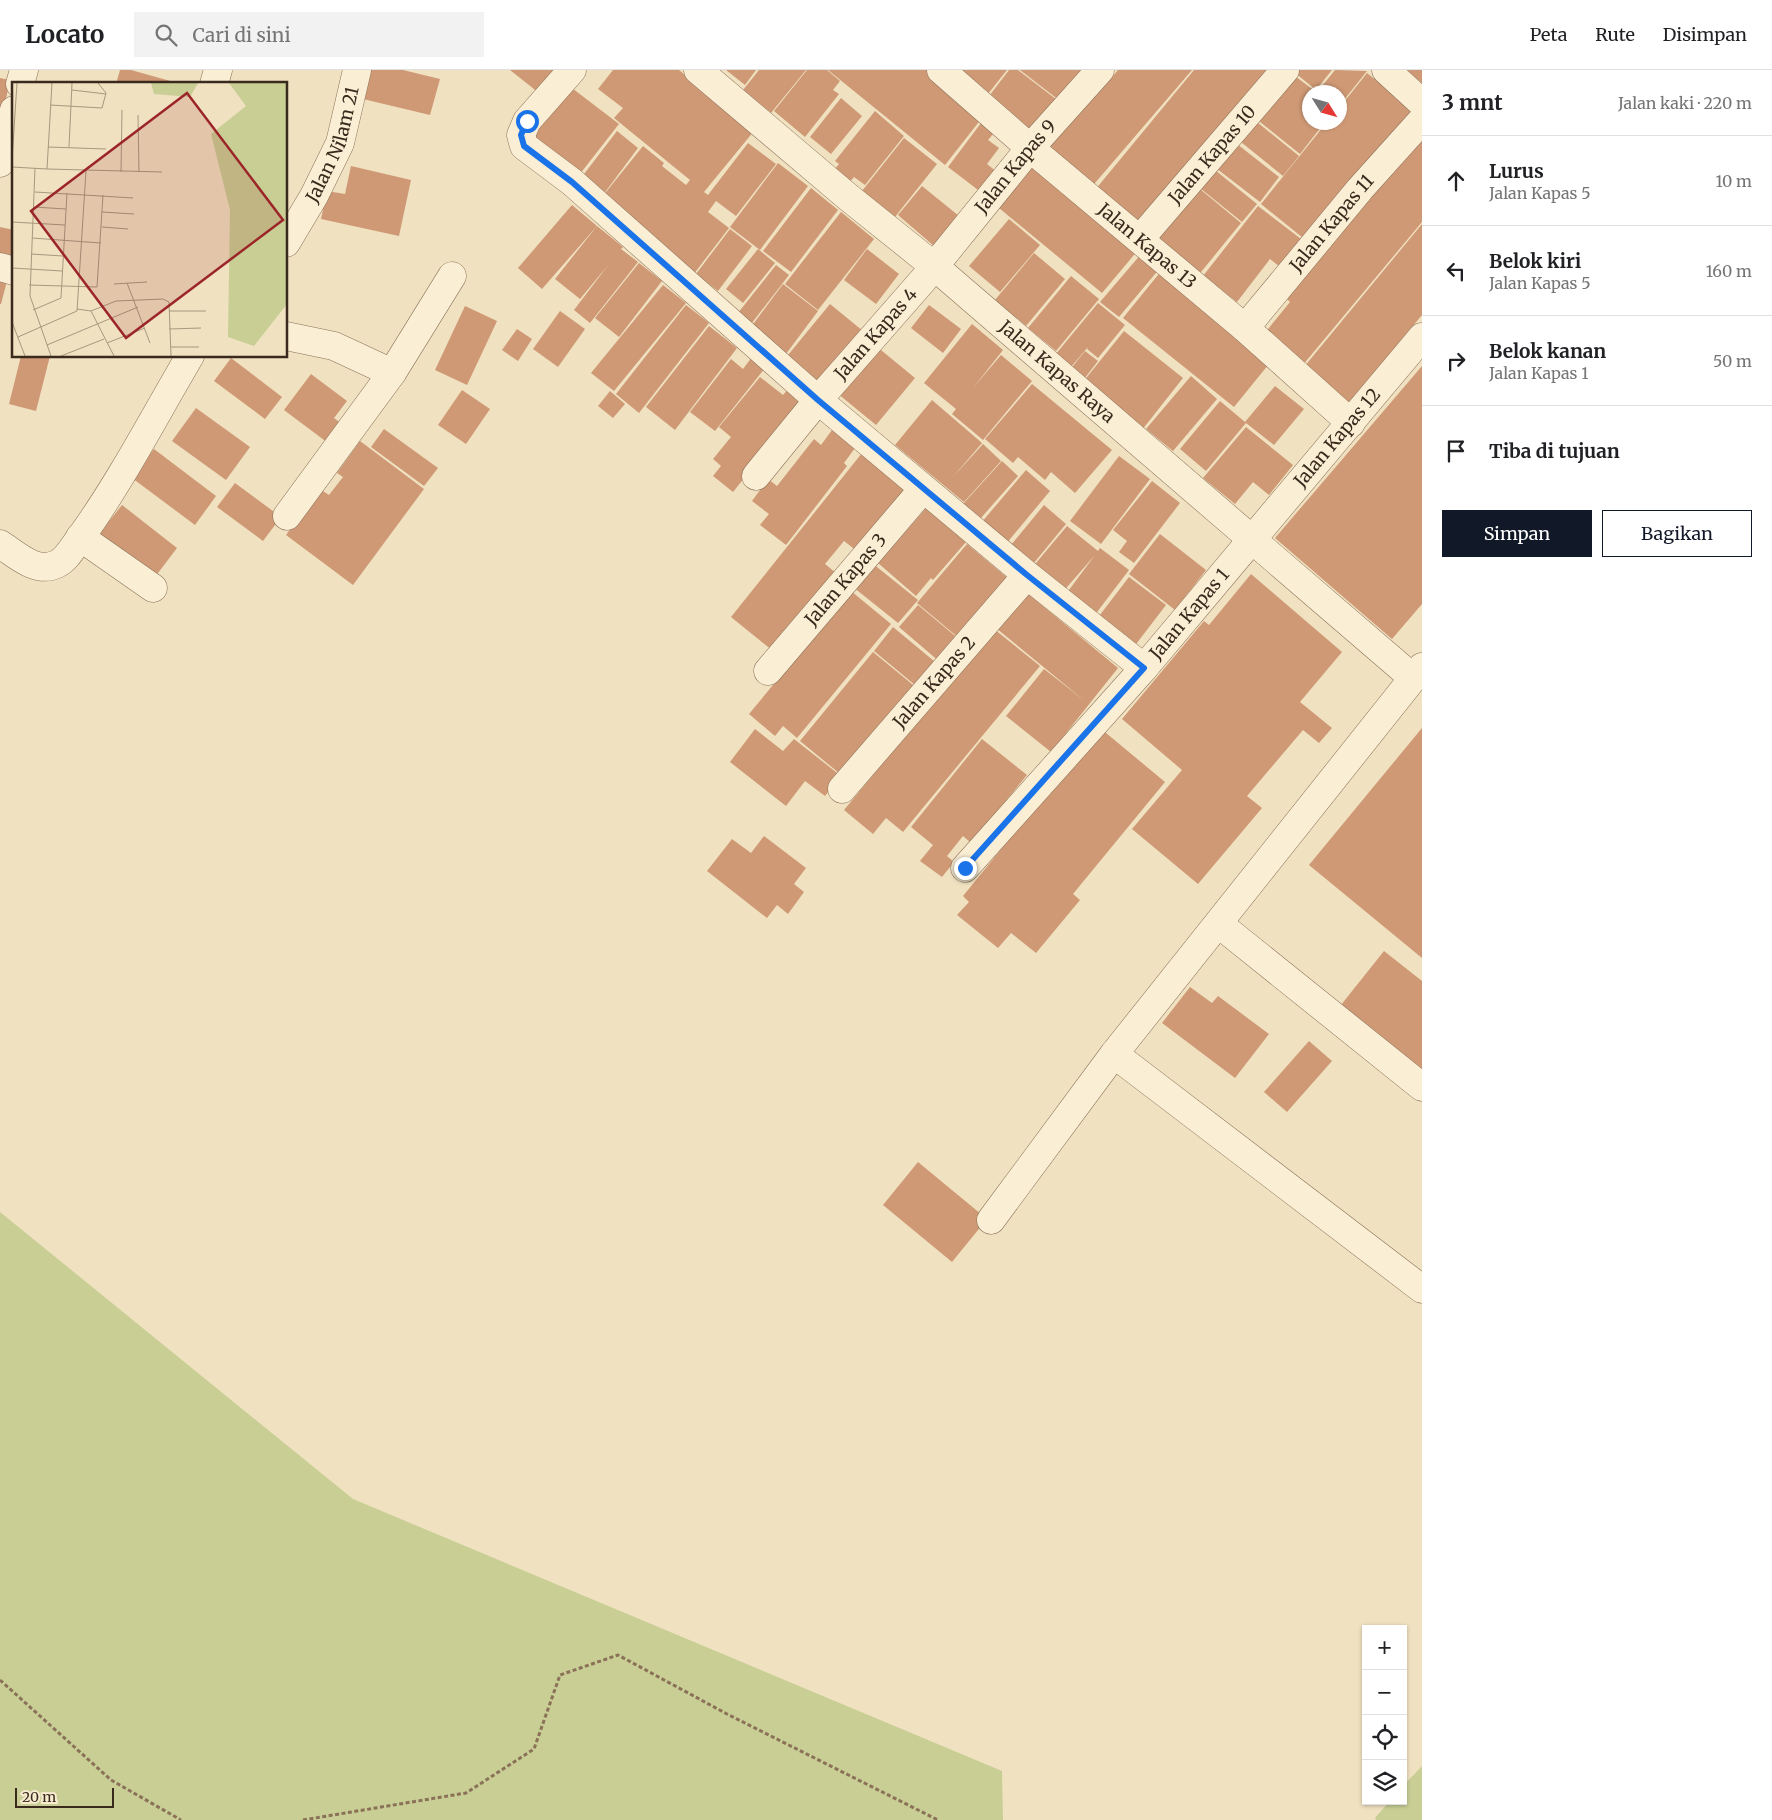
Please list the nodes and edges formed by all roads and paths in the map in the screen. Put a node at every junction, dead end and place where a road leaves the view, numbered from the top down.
1 (357, 70) edge
2 (572, 70) edge
3 (698, 70) edge
4 (941, 70) edge
5 (1100, 70) edge
6 (1285, 70) edge
7 (1386, 70) edge
8 (1422, 104) edge
9 (12, 118) edge
10 (1422, 120) edge
11 (1030, 148) junction
12 (0, 163) edge
13 (288, 239) edge
14 (1140, 239) junction
15 (934, 266) junction
16 (452, 276) dead end
17 (1244, 328) junction
18 (288, 336) edge
19 (1422, 337) edge
20 (189, 358) edge
21 (392, 373) junction
22 (818, 400) junction
23 (1351, 424) junction
24 (756, 476) dead end
25 (923, 489) junction
26 (287, 516) dead end
27 (80, 538) junction
28 (1254, 539) junction
29 (0, 544) edge
30 (1027, 575) junction
31 (152, 588) dead end
32 (1144, 668) junction
33 (768, 672) dead end
34 (1417, 672) edge
35 (842, 789) dead end
36 (965, 868) dead end
37 (1219, 924) junction
38 (1114, 1054) junction
39 (1422, 1087) edge
40 (991, 1220) dead end
41 (1422, 1289) edge
42 (0, 1680) edge
43 (181, 1820) edge
44 (303, 1820) edge
45 (938, 1820) edge

1 - 13 street, Jalan Nilam 21
2 - 22 street
3 - 15 street, Jalan Kapas Raya
4 - 11 street, Jalan Kapas 13
5 - 11 street, Jalan Kapas 9
6 - 14 street, Jalan Kapas 10
7 - 8 street
9 - 12 street
10 - 17 street, Jalan Kapas 11
11 - 14 street, Jalan Kapas 13
11 - 15 street, Jalan Kapas 9
14 - 17 street, Jalan Kapas 13
15 - 22 street, Jalan Kapas 4
15 - 28 street, Jalan Kapas Raya
16 - 21 street
17 - 23 street, Jalan Kapas 13
18 - 21 street
19 - 23 street, Jalan Kapas 12
20 - 27 street
21 - 26 street
22 - 24 street, Jalan Kapas 4
22 - 25 street
23 - 28 street, Jalan Kapas 12
25 - 30 street
25 - 33 street, Jalan Kapas 3
27 - 29 street
27 - 31 street
28 - 32 street, Jalan Kapas 1
28 - 34 street, Jalan Kapas Raya
30 - 32 street
30 - 35 street, Jalan Kapas 2
32 - 36 street, Jalan Kapas 1
34 - 37 street
37 - 38 street
37 - 39 street
38 - 40 street
38 - 41 street
42 - 43 path
44 - 45 path

